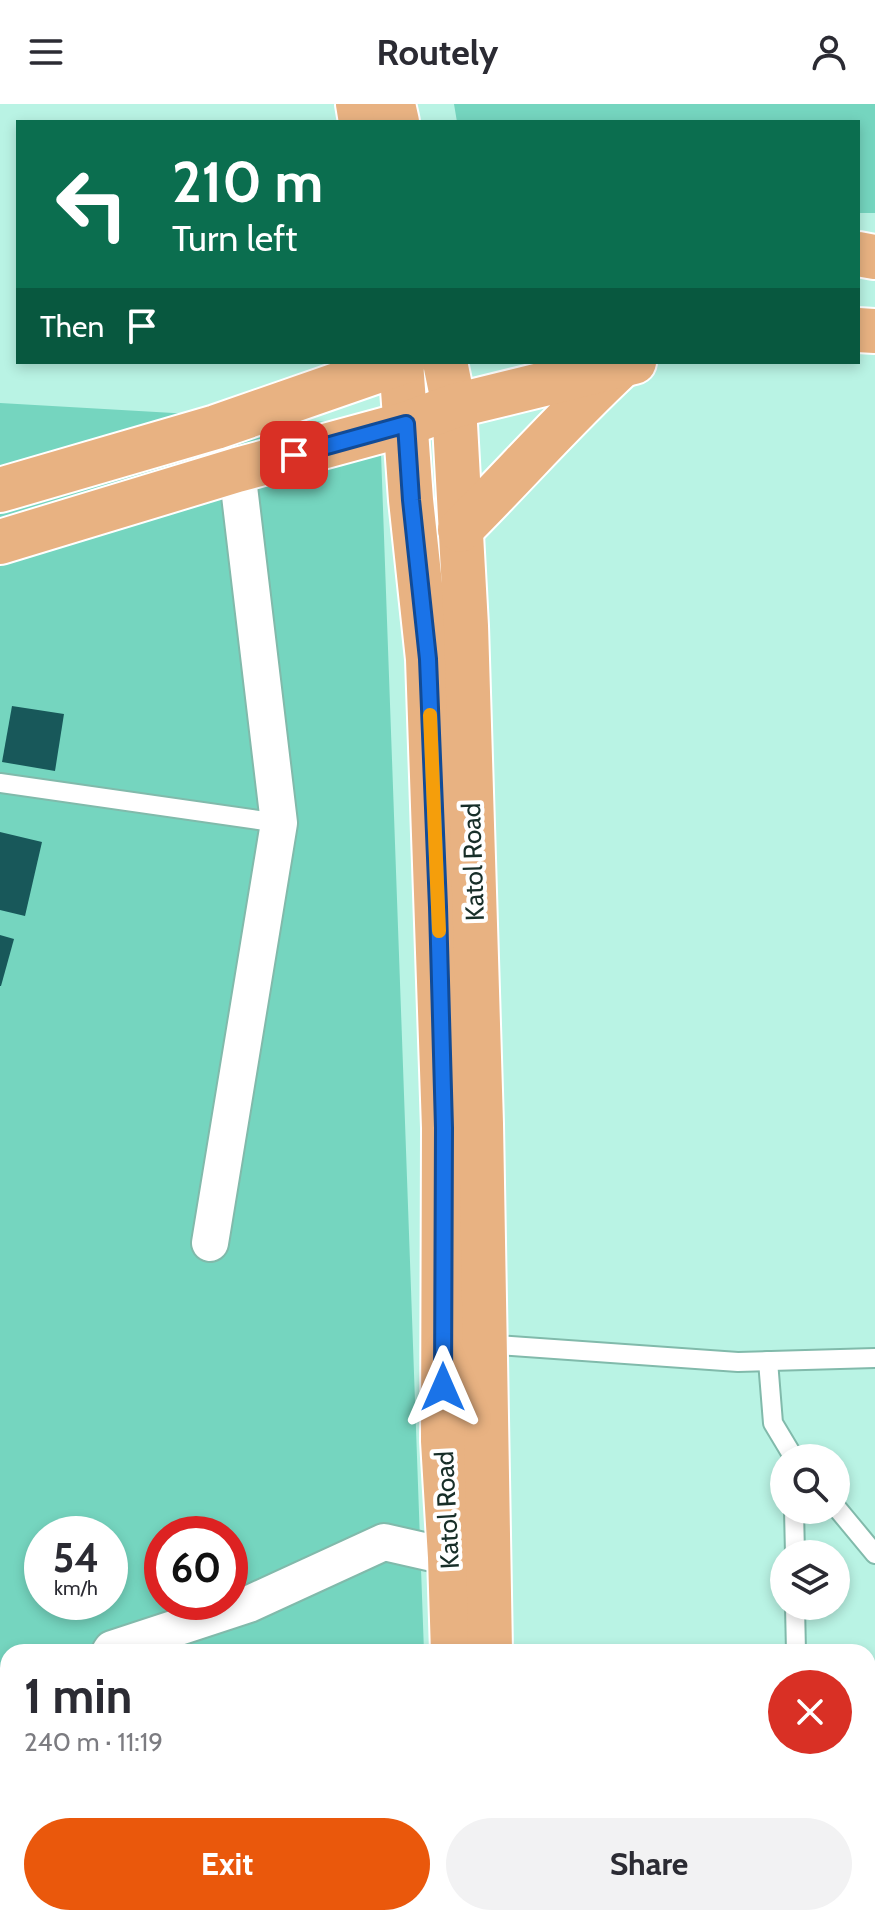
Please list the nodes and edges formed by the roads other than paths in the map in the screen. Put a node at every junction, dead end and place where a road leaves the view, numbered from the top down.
1 (396, 364) edge
2 (402, 364) edge
3 (445, 364) edge
4 (624, 364) edge
5 (627, 364) edge
6 (454, 406) junction
7 (406, 424) junction
8 (237, 470) junction
9 (0, 490) edge
10 (460, 530) junction
11 (0, 542) edge
12 (0, 783) edge
13 (279, 823) junction
14 (210, 1243) dead end
15 (483, 1344) junction
16 (875, 1358) edge
17 (768, 1361) junction
18 (786, 1444) edge
19 (487, 1517) junction
20 (850, 1524) edge
21 (875, 1554) edge
22 (450, 1557) junction
23 (795, 1620) edge
24 (129, 1644) edge
25 (453, 1644) edge
26 (490, 1644) edge
27 (796, 1644) edge

1 - 9 main road
2 - 7 main road, Katol Road
3 - 6 main road, Katol Road
4 - 6 main road
5 - 10 main road
6 - 7 main road
6 - 10 main road, Katol Road
7 - 8 main road
7 - 22 main road, Katol Road
8 - 11 main road
8 - 13 street
10 - 15 main road, Katol Road
12 - 13 lane
13 - 14 street
15 - 17 lane
15 - 19 main road, Katol Road
16 - 17 lane
17 - 18 lane
19 - 22 street
19 - 26 main road, Katol Road
20 - 21 lane
22 - 24 street
22 - 25 main road, Katol Road
23 - 27 lane

